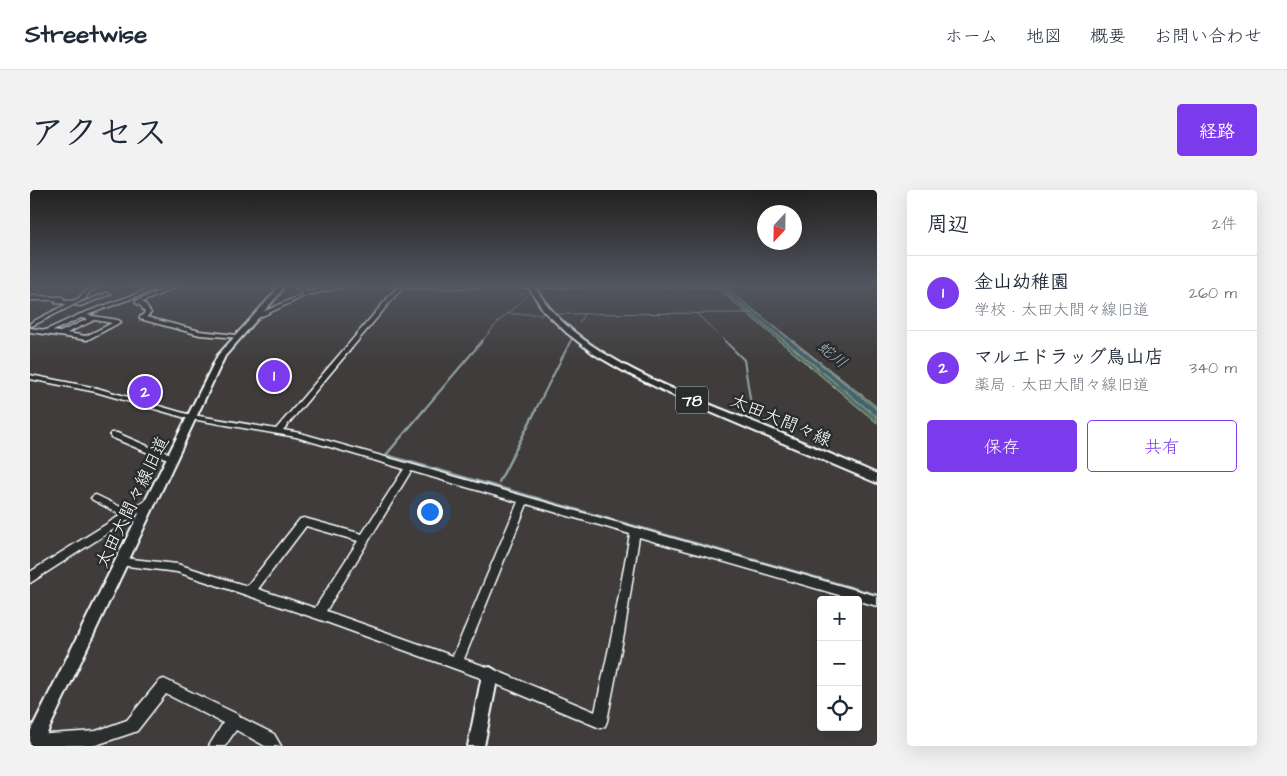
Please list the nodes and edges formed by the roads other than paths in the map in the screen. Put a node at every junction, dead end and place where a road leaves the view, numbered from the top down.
1 (59, 311) edge
2 (94, 311) edge
3 (146, 311) edge
4 (261, 311) edge
5 (269, 311) edge
6 (379, 311) edge
7 (548, 311) edge
8 (554, 311) edge
9 (80, 316) junction
10 (256, 317) junction
11 (94, 318) junction
12 (30, 325) edge
13 (30, 330) edge
14 (47, 332) junction
15 (60, 334) junction
16 (236, 337) junction
17 (30, 377) edge
18 (192, 417) junction
19 (278, 431) junction
20 (114, 435) dead end
21 (173, 457) junction
22 (409, 468) junction
23 (877, 473) edge
24 (877, 479) edge
25 (96, 498) dead end
26 (524, 500) junction
27 (150, 502) junction
28 (129, 516) junction
29 (635, 532) junction
30 (364, 539) junction
31 (123, 562) junction
32 (30, 578) edge
33 (249, 592) junction
34 (877, 601) edge
35 (318, 614) junction
36 (456, 664) junction
37 (490, 674) junction
38 (234, 720) junction
39 (33, 744) edge
40 (216, 746) edge
41 (274, 746) edge
42 (476, 746) edge

1 - 12 street
2 - 9 street
3 - 16 street
4 - 10 street, 太田大間々線旧道
5 - 10 street
6 - 19 street
7 - 24 main road, 太田大間々線 / 78
8 - 23 main road, 太田大間々線 / 78
9 - 11 street
9 - 14 street
10 - 16 street, 太田大間々線旧道
11 - 15 street
11 - 15 street
13 - 14 street
14 - 15 street
16 - 18 street, 太田大間々線旧道
17 - 18 street
18 - 19 street
18 - 21 street, 太田大間々線旧道
19 - 22 street
20 - 21 street
21 - 27 street, 太田大間々線旧道
22 - 26 street
22 - 30 street
25 - 28 street
26 - 29 street
26 - 36 street
27 - 28 street
27 - 31 street, 太田大間々線旧道
28 - 32 street
29 - 34 street
29 - 37 street
30 - 33 street
30 - 35 street
31 - 33 street
31 - 39 street, 太田大間々線旧道
33 - 35 street
35 - 36 street
36 - 37 street
37 - 42 street
38 - 39 street
38 - 40 street
38 - 41 street

